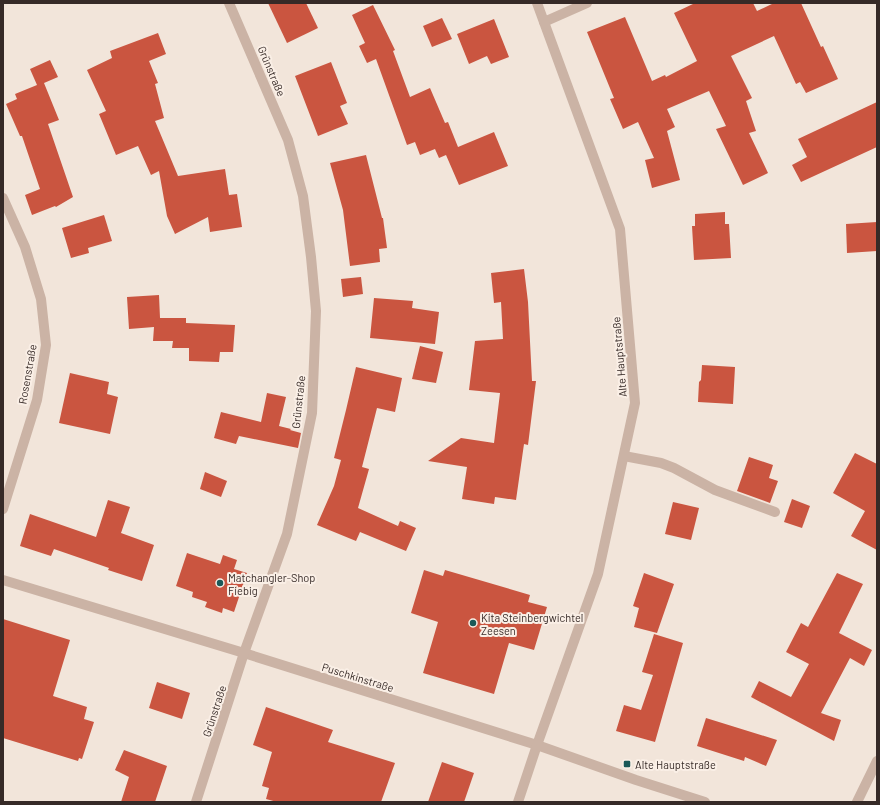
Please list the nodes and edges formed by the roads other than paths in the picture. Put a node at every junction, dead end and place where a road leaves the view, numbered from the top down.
1 (229, 3) edge
2 (537, 3) edge
3 (587, 3) edge
4 (544, 22) junction
5 (3, 198) edge
6 (624, 456) junction
7 (3, 509) edge
8 (775, 512) dead end
9 (3, 580) edge
10 (244, 653) junction
11 (537, 745) junction
12 (877, 761) edge
13 (196, 802) edge
14 (518, 802) edge
15 (705, 802) edge
16 (857, 802) edge

1 - 10 street, Grünstraße
2 - 4 street, Alte Hauptstraße
3 - 4 street
4 - 6 street, Alte Hauptstraße
5 - 7 street, Rosenstraße
6 - 8 street
6 - 11 street, Alte Hauptstraße
9 - 10 street, Puschkinstraße
10 - 11 street, Puschkinstraße
10 - 13 street, Grünstraße
11 - 14 street, Alte Hauptstraße
11 - 15 street, Puschkinstraße
12 - 16 street

